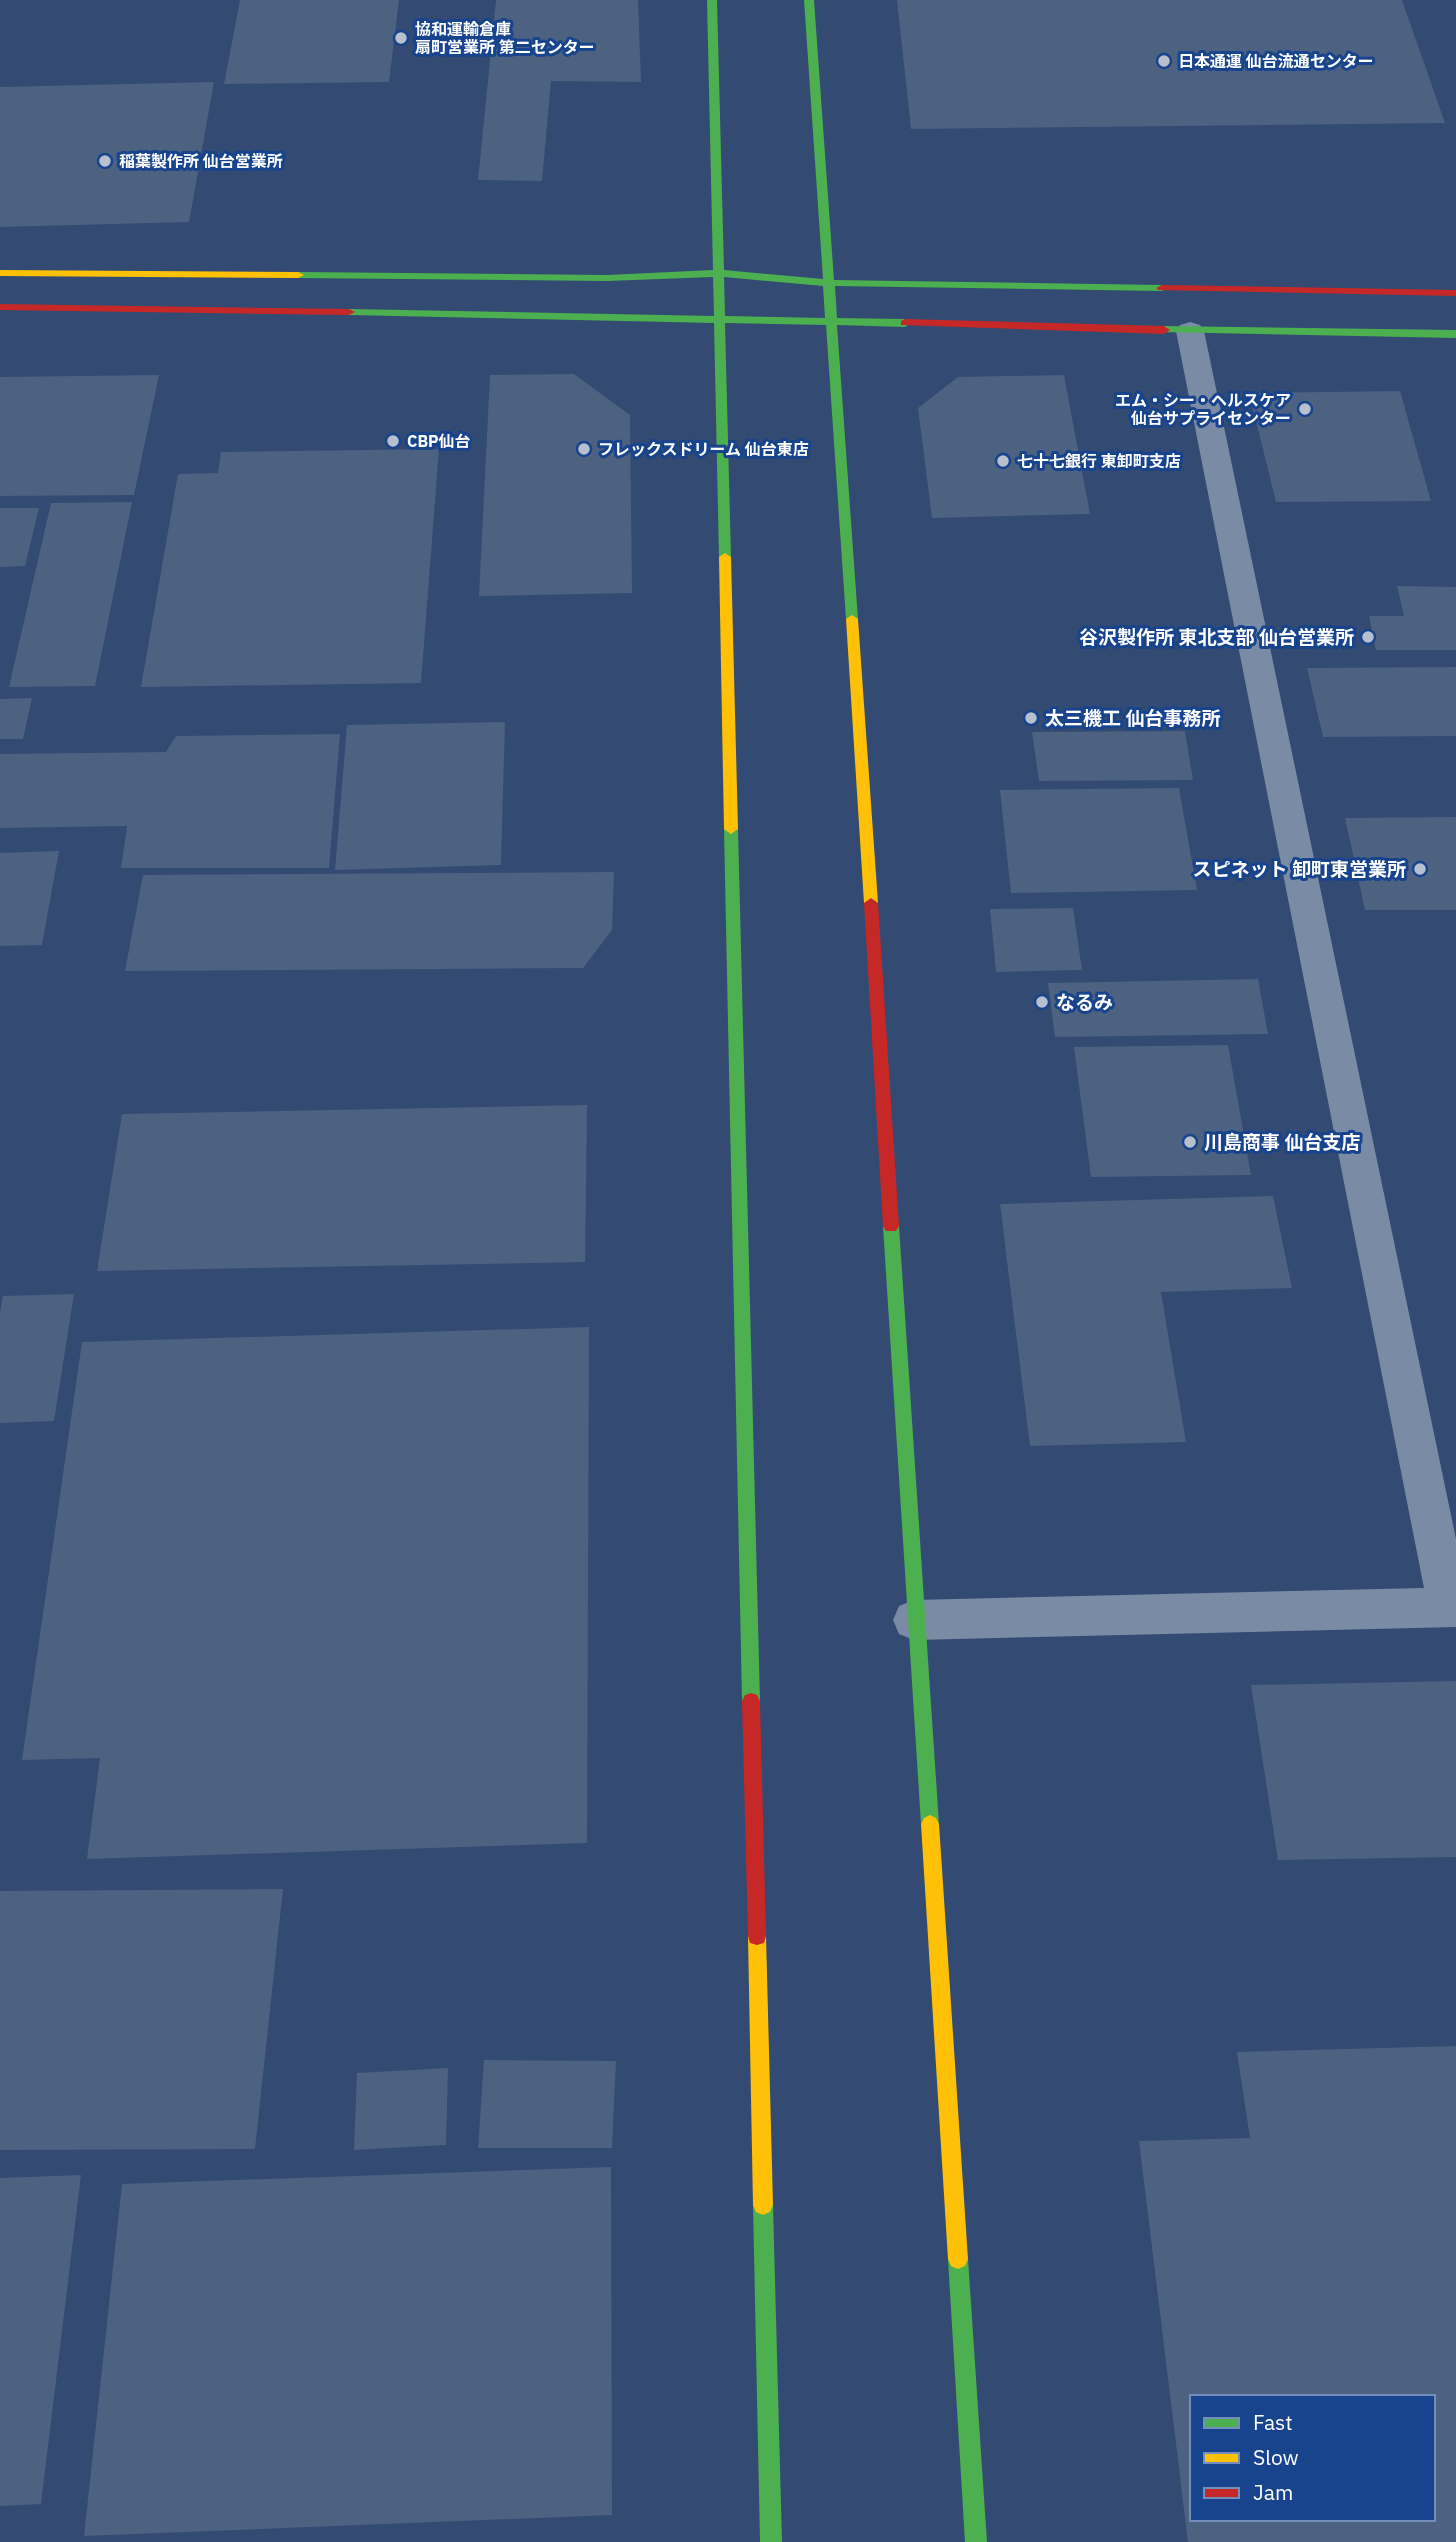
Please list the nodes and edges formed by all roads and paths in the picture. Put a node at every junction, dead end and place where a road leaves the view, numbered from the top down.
1 (712, 0) edge
2 (809, 0) edge
3 (0, 273) edge
4 (719, 273) junction
5 (829, 283) junction
6 (1456, 293) edge
7 (0, 307) edge
8 (719, 317) junction
9 (833, 320) junction
10 (1190, 331) junction
11 (1456, 334) edge
12 (1452, 1607) edge
13 (914, 1620) junction
14 (771, 2542) edge
15 (976, 2542) edge

1 - 4 street
2 - 5 street
3 - 4 street
4 - 5 street
4 - 8 street
5 - 6 street
5 - 9 street
7 - 8 street
8 - 9 street
8 - 14 street
9 - 10 street
9 - 13 street
10 - 11 street
10 - 12 street
12 - 13 street
13 - 15 street

